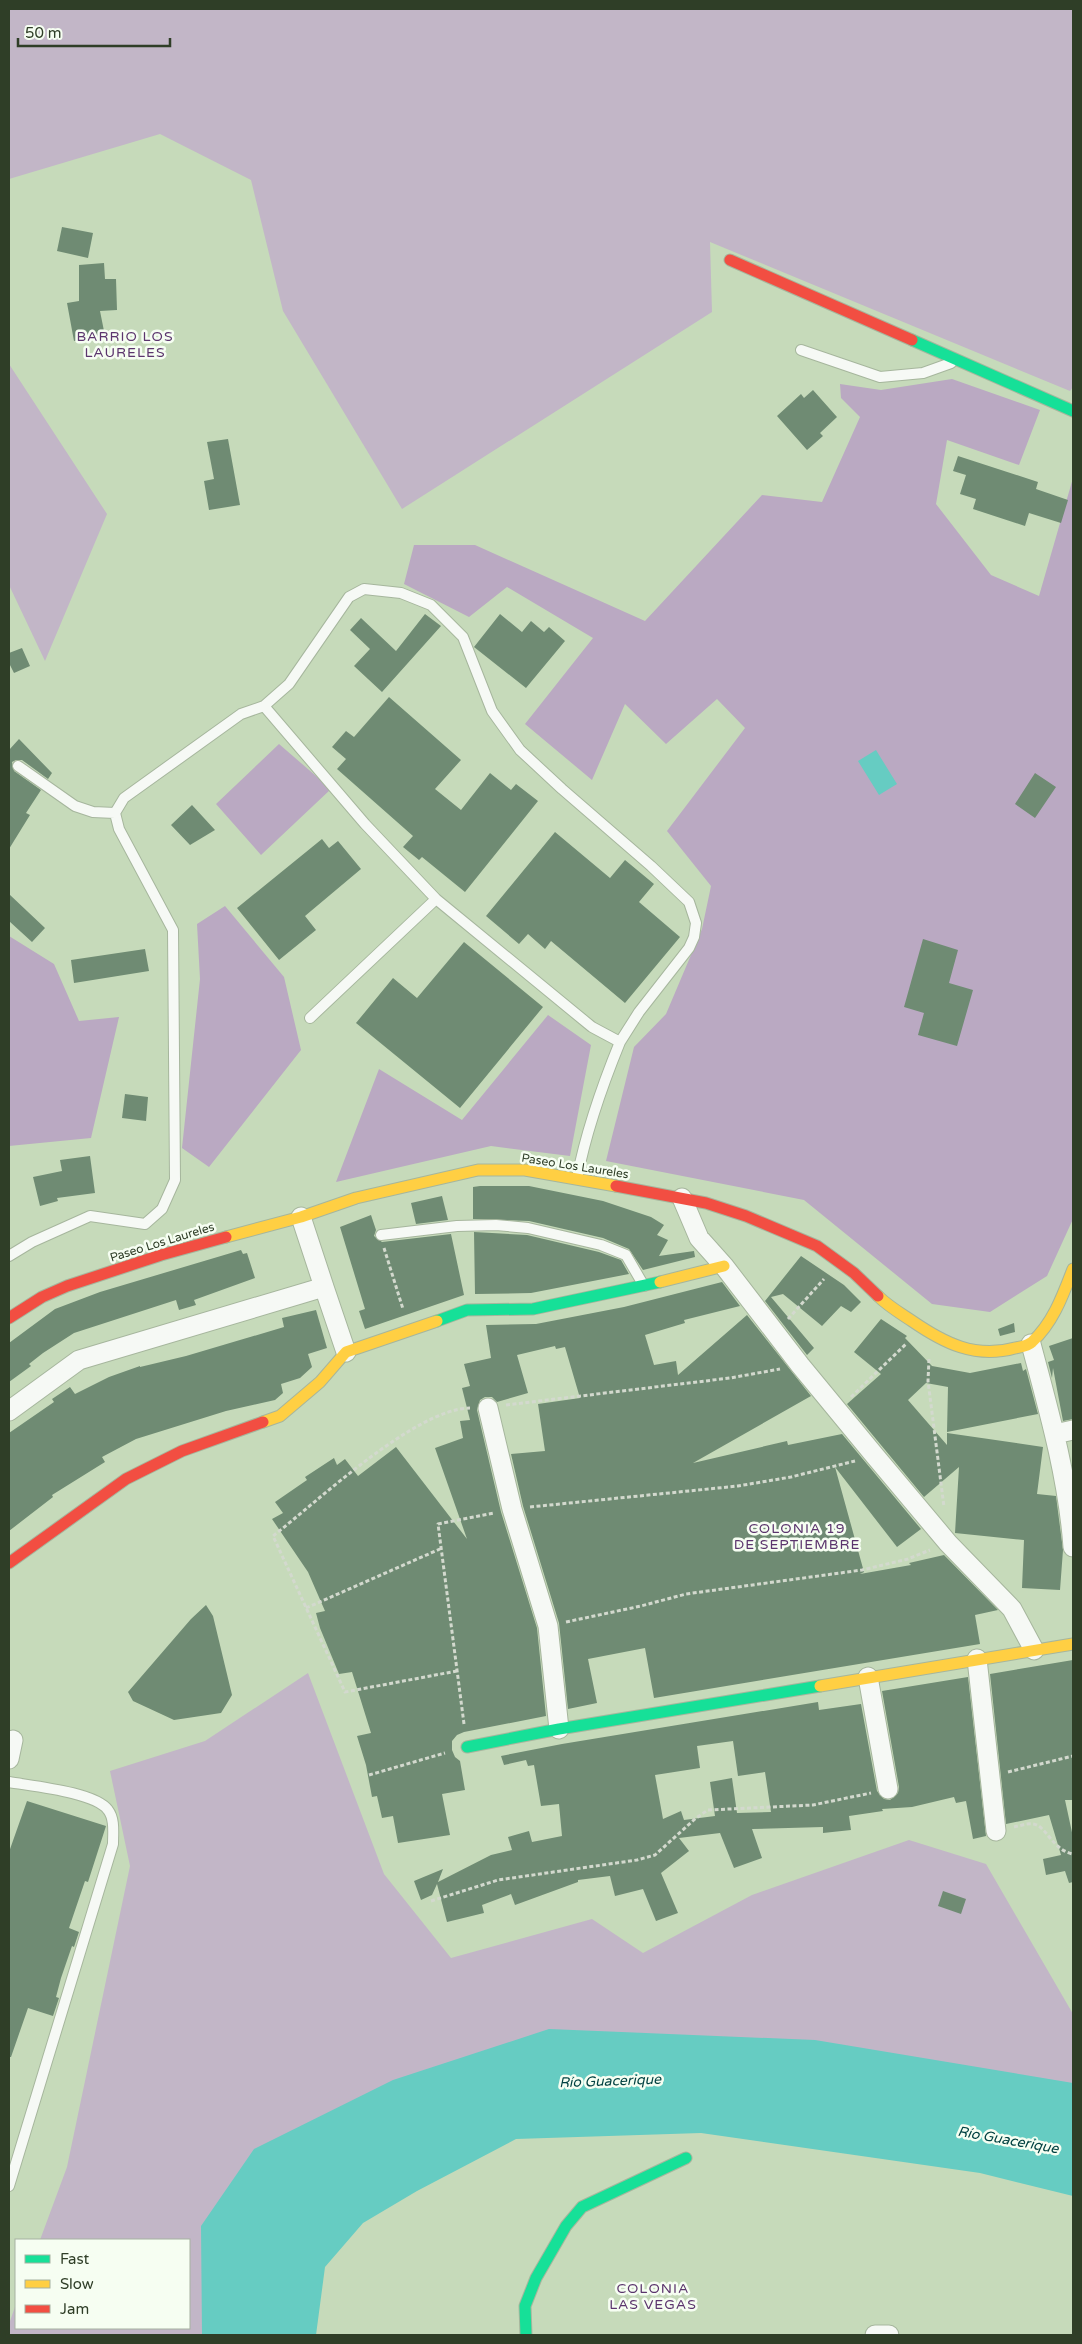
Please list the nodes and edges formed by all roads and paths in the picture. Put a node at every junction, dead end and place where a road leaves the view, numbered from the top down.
1 (730, 260) dead end
2 (801, 350) dead end
3 (956, 361) junction
4 (1073, 411) edge
5 (264, 706) junction
6 (18, 766) dead end
7 (115, 813) junction
8 (436, 899) junction
9 (310, 1018) dead end
10 (620, 1042) junction
11 (577, 1179) junction
12 (682, 1198) junction
13 (301, 1217) junction
14 (381, 1235) joint
15 (9, 1256) edge
16 (840, 1262) junction
17 (724, 1266) junction
18 (1073, 1270) edge
19 (644, 1286) junction
20 (324, 1287) junction
21 (9, 1318) edge
22 (923, 1328) junction
23 (409, 1330) junction
24 (776, 1332) junction
25 (937, 1338) junction
26 (1031, 1344) junction
27 (346, 1352) junction
28 (800, 1365) junction
29 (488, 1408) junction
30 (837, 1410) junction
31 (9, 1411) edge
32 (1064, 1432) edge
33 (875, 1456) junction
34 (512, 1509) junction
35 (948, 1543) junction
36 (1073, 1547) edge
37 (441, 1549) junction
38 (9, 1563) edge
39 (306, 1608) junction
40 (548, 1626) junction
41 (1073, 1644) edge
42 (1034, 1650) junction
43 (977, 1659) junction
44 (457, 1671) junction
45 (868, 1677) junction
46 (559, 1729) junction
47 (13, 1740) dead end
48 (467, 1747) junction
49 (1073, 1756) edge
50 (9, 1759) edge
51 (369, 1775) dead end
52 (990, 1776) junction
53 (9, 1782) edge
54 (888, 1790) joint
55 (996, 1830) joint
56 (1073, 1854) edge
57 (431, 1901) dead end
58 (686, 2158) dead end
59 (9, 2186) edge
60 (526, 2335) edge
61 (875, 2335) edge
62 (889, 2335) edge

1 - 3 street
2 - 3 lane
3 - 4 street
5 - 7 lane
5 - 8 lane
5 - 10 lane
6 - 7 lane
7 - 15 lane
8 - 9 lane
8 - 10 lane
10 - 11 lane
11 - 12 street, Paseo Los Laureles
11 - 13 street, Paseo Los Laureles
12 - 16 street, Paseo Los Laureles
12 - 17 street
13 - 20 street
13 - 21 street, Paseo Los Laureles
14 - 19 lane
14 - 23 path
16 - 22 street, Paseo Los Laureles
16 - 24 path
17 - 19 street
17 - 24 street
18 - 26 street
19 - 23 street
20 - 27 street
20 - 31 street
22 - 25 street, Paseo Los Laureles
22 - 30 path
23 - 27 street
24 - 28 street
25 - 26 street, Paseo Los Laureles
25 - 35 path
26 - 32 street
27 - 38 street
28 - 29 path
28 - 30 street
29 - 34 street
29 - 39 path
30 - 33 street
32 - 36 street
33 - 34 path
33 - 35 street
34 - 37 path
34 - 40 street
35 - 40 path
35 - 42 street
37 - 39 path
37 - 44 path
39 - 44 path
40 - 46 street
41 - 42 street
42 - 43 street
43 - 45 street
43 - 52 street
44 - 48 path
45 - 46 street
45 - 54 street
46 - 48 street
47 - 50 street
48 - 51 path
49 - 52 path
52 - 55 street
53 - 59 lane
54 - 57 path
55 - 56 path
58 - 60 street
61 - 62 street

